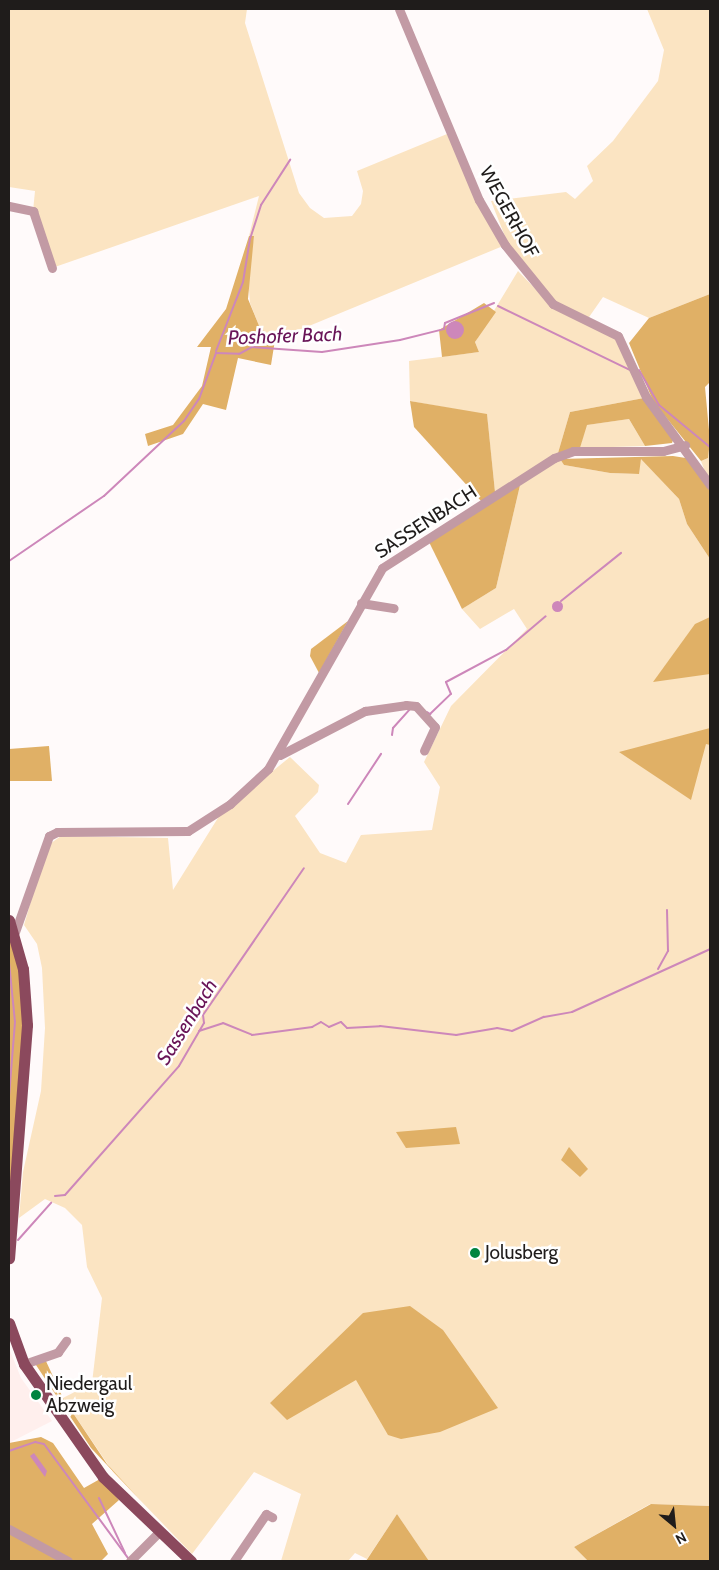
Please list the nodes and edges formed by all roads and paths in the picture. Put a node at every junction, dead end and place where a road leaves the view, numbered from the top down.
1 (399, 9) edge
2 (9, 206) edge
3 (52, 268) dead end
4 (685, 446) junction
5 (710, 485) edge
6 (361, 603) junction
7 (394, 608) dead end
8 (424, 751) dead end
9 (280, 755) junction
10 (9, 920) edge
11 (15, 932) junction
12 (9, 1258) edge
13 (9, 1323) edge
14 (66, 1341) dead end
15 (24, 1364) junction
16 (272, 1517) dead end
17 (9, 1529) edge
18 (159, 1532) junction
19 (132, 1560) edge
20 (68, 1561) edge
21 (191, 1561) edge
22 (234, 1561) edge

1 - 4 street, WEGERHOF
2 - 3 street
4 - 5 street, WEGERHOF
4 - 6 street, SASSENBACH
6 - 7 street
6 - 9 street, SASSENBACH
8 - 9 street, SASSENBACH
9 - 11 street, SASSENBACH
10 - 11 main road
11 - 12 main road
13 - 15 main road
14 - 15 street
15 - 18 main road
16 - 22 street
17 - 20 street
18 - 19 street
18 - 21 main road

